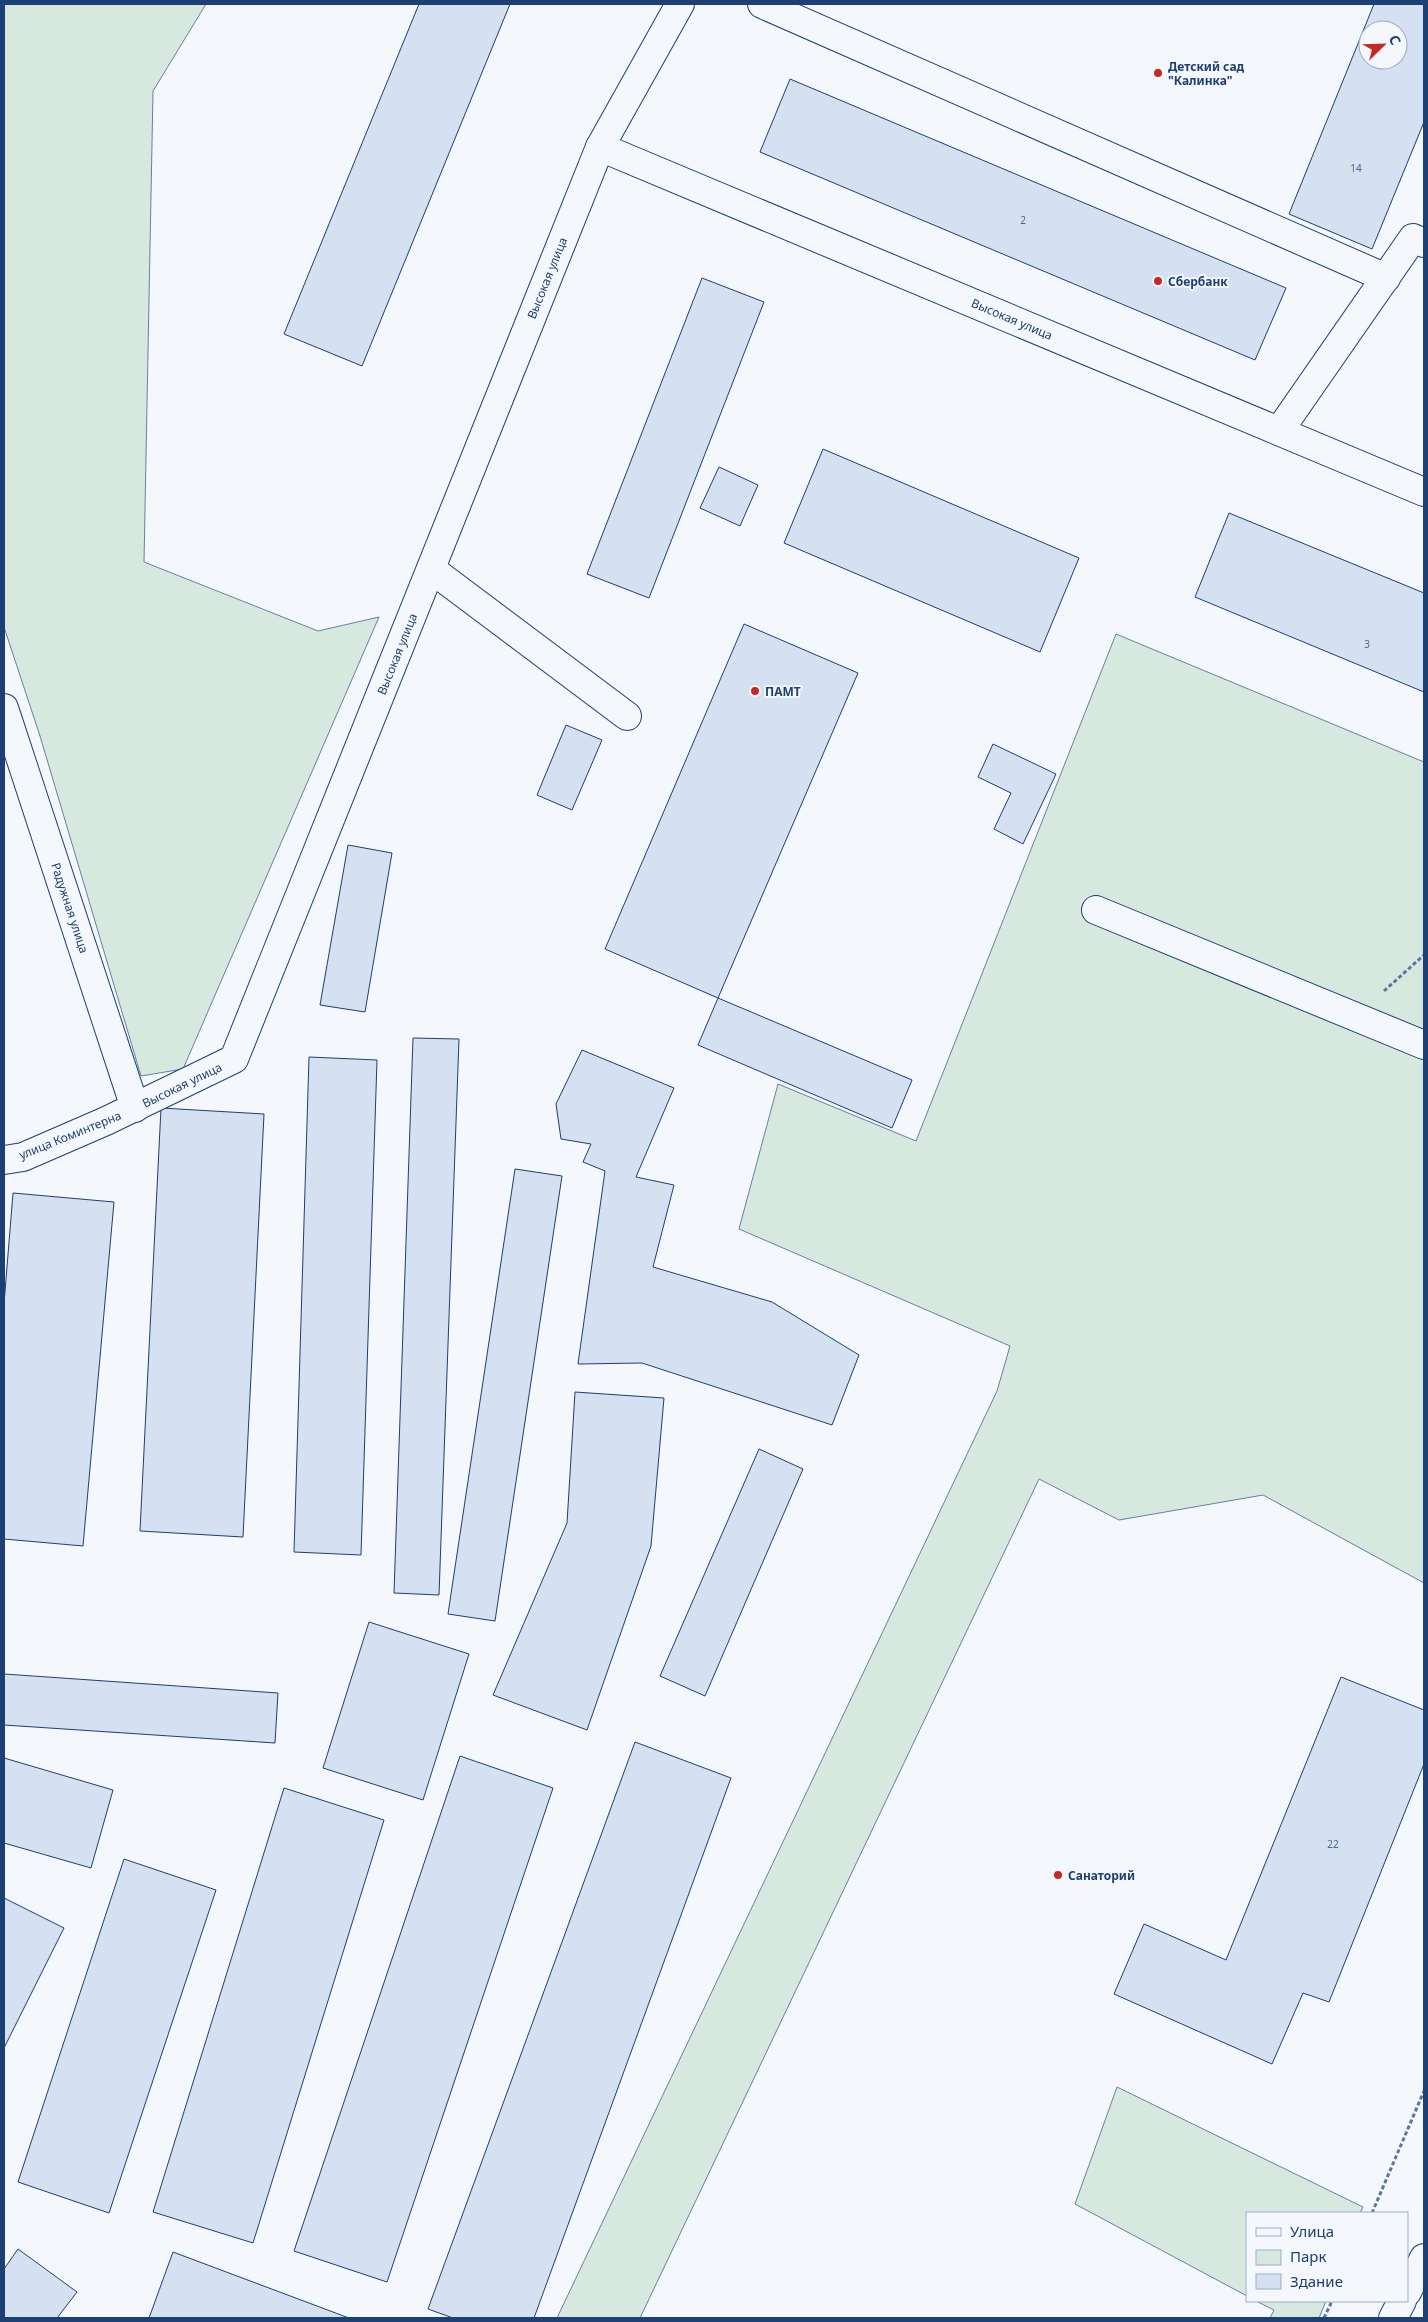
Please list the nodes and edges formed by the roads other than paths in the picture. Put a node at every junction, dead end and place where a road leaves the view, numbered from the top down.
1 (680, 4) edge
2 (762, 4) edge
3 (600, 146) junction
4 (1424, 243) edge
5 (1386, 278) junction
6 (1279, 431) junction
7 (1424, 492) edge
8 (431, 569) junction
9 (4, 708) edge
10 (627, 716) dead end
11 (1096, 910) dead end
12 (1424, 1045) edge
13 (135, 1108) junction
14 (4, 1160) edge
15 (1424, 2258) edge
16 (1408, 2290) edge
17 (1401, 2302) edge
18 (1393, 2318) edge

1 - 3 street, Высокая улица
2 - 5 street
3 - 6 street, Высокая улица
3 - 8 street, Высокая улица
4 - 5 street
5 - 6 street
6 - 7 street, Высокая улица
8 - 10 street
8 - 13 street, Высокая улица
9 - 13 street, Радужная улица
11 - 12 street
13 - 14 street, улица Коминтерна
15 - 16 street
17 - 18 street

